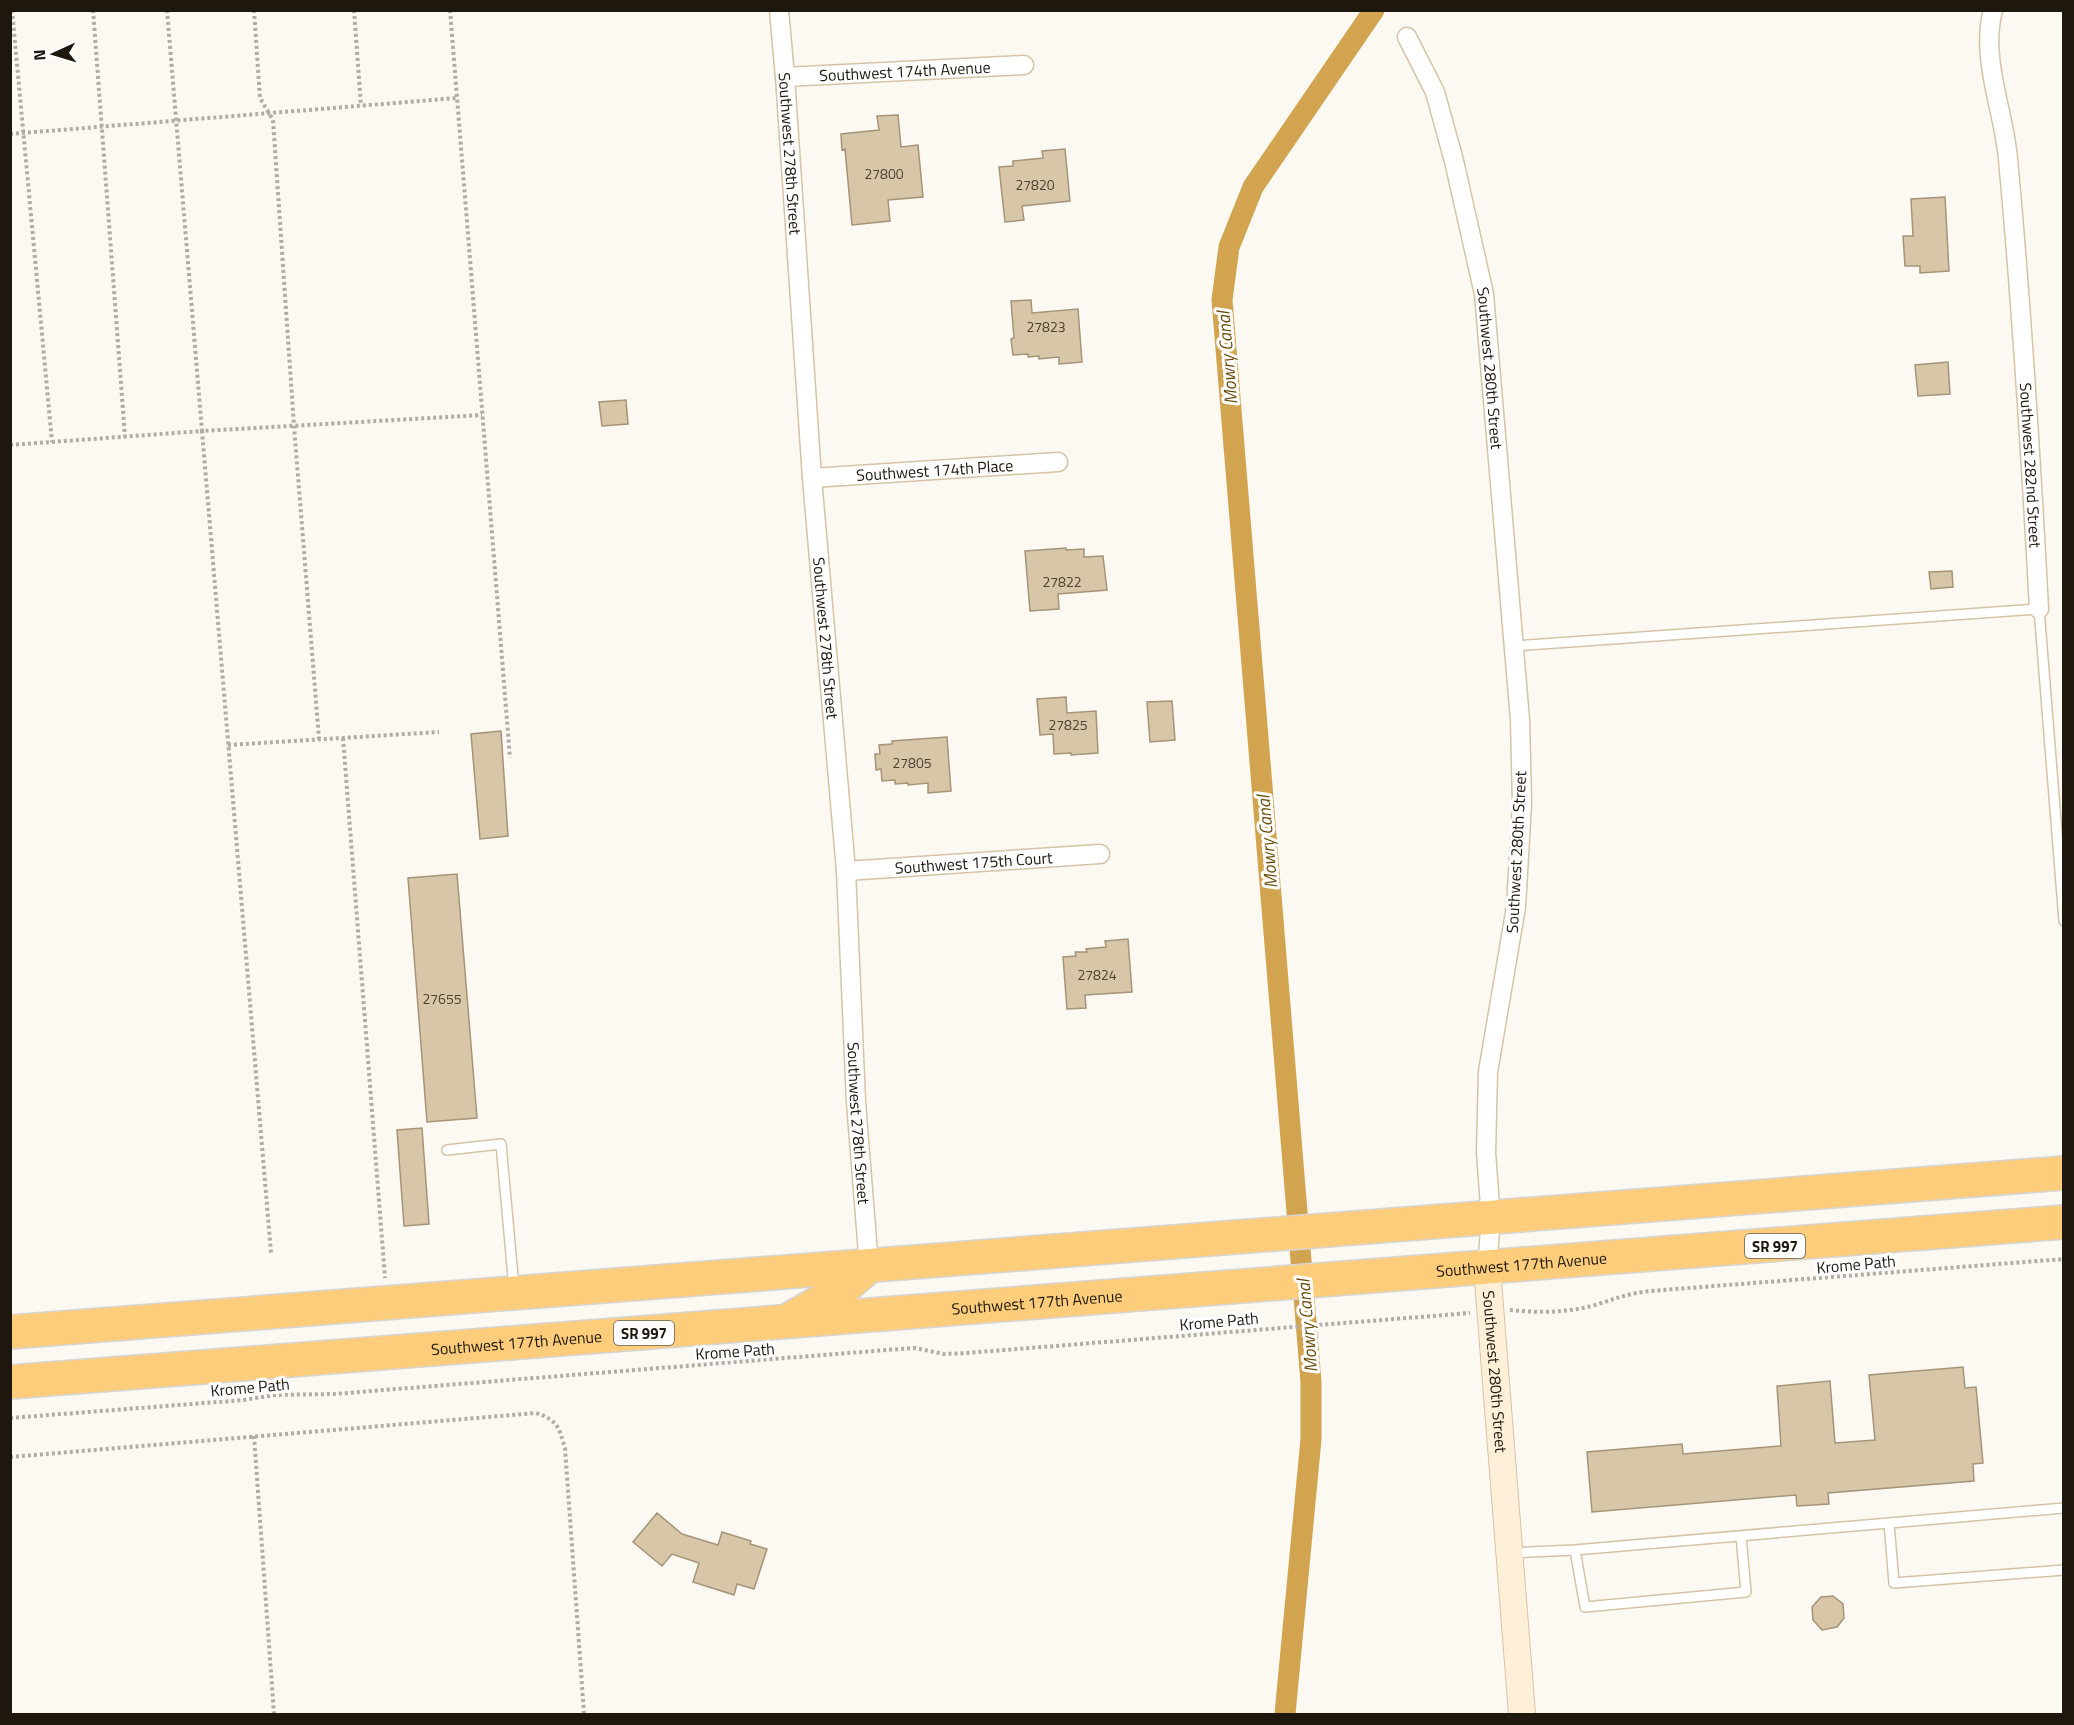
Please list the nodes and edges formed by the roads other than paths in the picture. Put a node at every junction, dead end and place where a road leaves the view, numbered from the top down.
1 (779, 10) edge
2 (1993, 10) edge
3 (1407, 37) dead end
4 (1024, 65) dead end
5 (785, 77) junction
6 (1058, 462) dead end
7 (812, 478) junction
8 (2039, 609) junction
9 (1514, 646) junction
10 (1100, 854) dead end
11 (846, 871) junction
12 (2064, 921) edge
13 (447, 1150) dead end
14 (2064, 1173) edge
15 (1491, 1218) junction
16 (2064, 1222) edge
17 (869, 1266) junction
18 (1486, 1268) junction
19 (514, 1293) junction
20 (387, 1303) junction
21 (785, 1322) junction
22 (10, 1332) edge
23 (294, 1360) junction
24 (10, 1382) edge
25 (2064, 1508) edge
26 (1889, 1523) junction
27 (1741, 1536) junction
28 (1575, 1550) junction
29 (1509, 1553) junction
30 (2064, 1570) edge
31 (1522, 1714) edge

1 - 5 street, Southwest 278th Street
2 - 8 street, Southwest 282nd Street
3 - 9 street, Southwest 280th Street
4 - 5 street, Southwest 174th Avenue
5 - 7 street, Southwest 278th Street
6 - 7 street, Southwest 174th Place
7 - 11 street, Southwest 278th Street
8 - 9 lane
8 - 12 lane, Southwest 282nd Street
9 - 15 street, Southwest 280th Street
10 - 11 street, Southwest 175th Court
11 - 17 street, Southwest 278th Street
13 - 19 lane
14 - 15 highway
15 - 17 highway
15 - 18 street, Southwest 280th Street
16 - 18 highway, Southwest 177th Avenue / SR 997
17 - 19 highway
17 - 21 highway
18 - 21 highway, Southwest 177th Avenue / SR 997
18 - 29 street, Southwest 280th Street
19 - 20 highway
20 - 22 highway
20 - 23 highway
21 - 23 highway, Southwest 177th Avenue / SR 997
23 - 24 highway, Southwest 177th Avenue / SR 997
25 - 26 lane
26 - 27 lane
26 - 30 lane
27 - 28 lane
27 - 28 lane
28 - 29 lane
29 - 31 street, Southwest 280th Street

